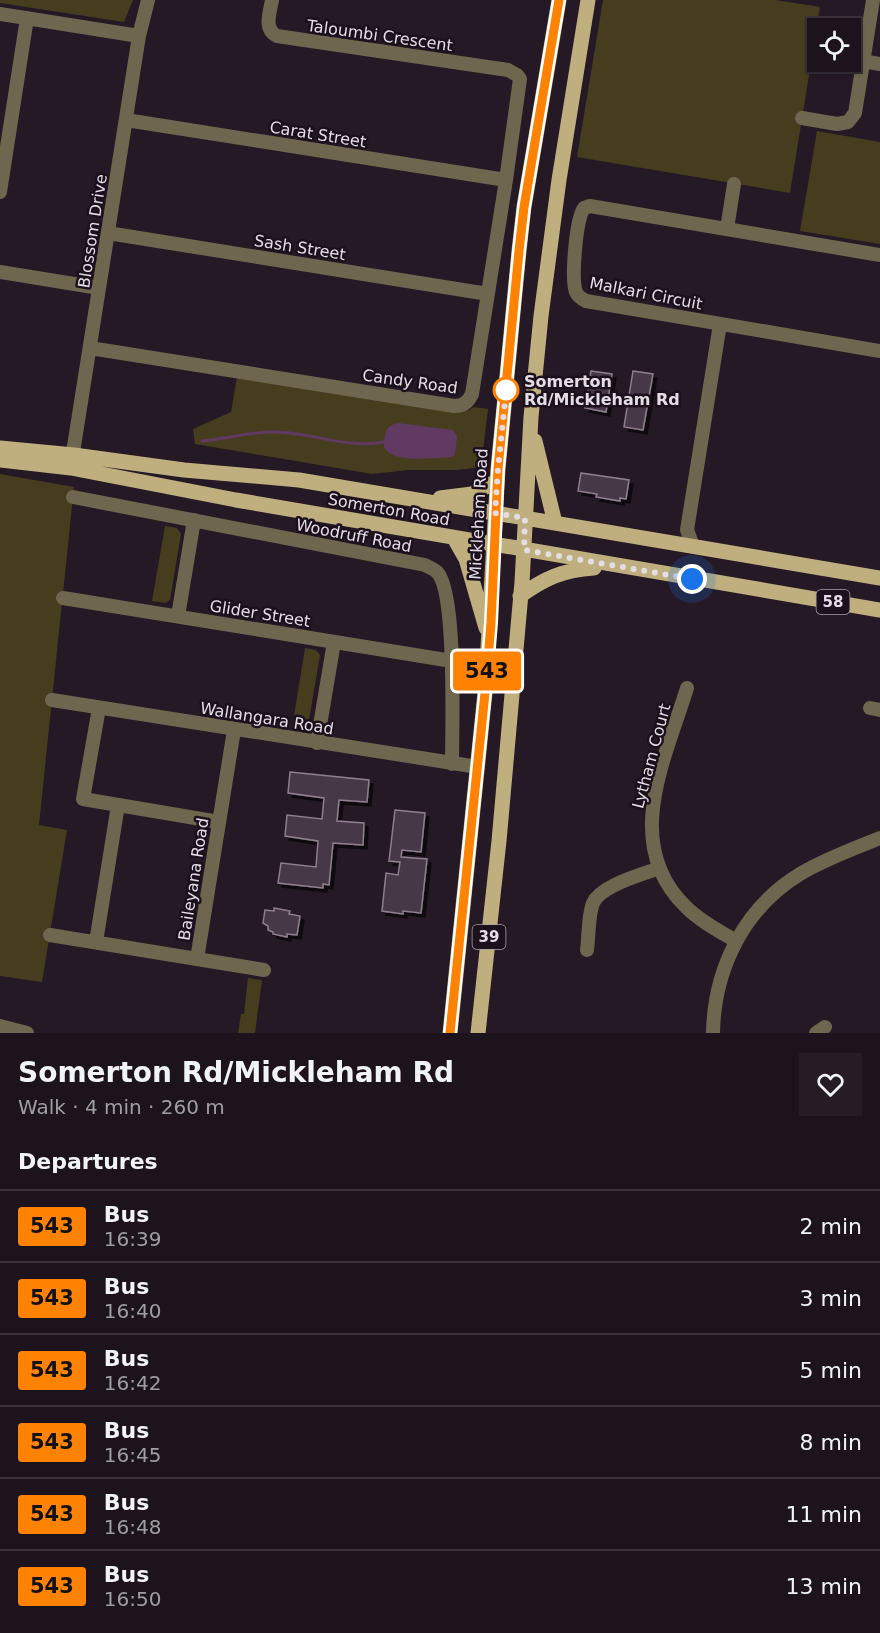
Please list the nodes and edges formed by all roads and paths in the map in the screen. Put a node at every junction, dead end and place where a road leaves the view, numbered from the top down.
1 (148, 0) edge
2 (272, 0) edge
3 (559, 0) edge
4 (588, 0) edge
5 (873, 0) edge
6 (0, 14) edge
7 (27, 18) junction
8 (139, 36) junction
9 (863, 61) junction
10 (880, 64) edge
11 (517, 75) joint
12 (802, 118) dead end
13 (126, 120) junction
14 (506, 180) junction
15 (734, 184) dead end
16 (0, 192) edge
17 (727, 229) junction
18 (108, 233) junction
19 (880, 255) edge
20 (0, 272) edge
21 (99, 288) junction
22 (488, 294) junction
23 (720, 324) junction
24 (90, 348) junction
25 (880, 351) edge
26 (531, 417) junction
27 (0, 457) edge
28 (72, 461) junction
29 (497, 481) junction
30 (73, 497) dead end
31 (413, 499) junction
32 (495, 513) junction
33 (525, 518) junction
34 (194, 520) junction
35 (555, 523) junction
36 (687, 530) junction
37 (454, 538) junction
38 (673, 542) junction
39 (493, 545) junction
40 (693, 546) junction
41 (524, 550) junction
42 (621, 567) junction
43 (880, 578) edge
44 (520, 596) junction
45 (63, 597) dead end
46 (880, 610) edge
47 (178, 616) junction
48 (489, 639) junction
49 (334, 642) junction
50 (452, 661) junction
51 (687, 688) dead end
52 (52, 700) dead end
53 (99, 708) junction
54 (234, 730) junction
55 (317, 743) junction
56 (452, 764) junction
57 (478, 768) junction
58 (118, 805) junction
59 (219, 822) junction
60 (880, 838) edge
61 (659, 868) junction
62 (50, 935) dead end
63 (736, 941) junction
64 (96, 942) junction
65 (587, 950) dead end
66 (196, 958) junction
67 (264, 970) dead end
68 (0, 1026) edge
69 (27, 1033) edge
70 (450, 1033) edge
71 (478, 1033) edge
72 (713, 1033) edge

1 - 8 street, Blossom Drive
2 - 11 street, Taloumbi Crescent
3 - 29 main road, Mickleham Road
4 - 26 main road
5 - 9 street
6 - 7 street
7 - 8 street
7 - 16 street
8 - 13 street, Blossom Drive
9 - 10 street
9 - 12 street
11 - 14 street, Candy Road
13 - 14 street, Carat Street
13 - 18 street, Blossom Drive
14 - 22 street, Candy Road
15 - 17 street
17 - 19 street, Malkari Circuit
17 - 23 street, Malkari Circuit
18 - 21 street, Blossom Drive
18 - 22 street, Sash Street
20 - 21 street
21 - 24 street, Blossom Drive
22 - 24 street, Candy Road
23 - 25 street, Malkari Circuit
23 - 36 street
24 - 28 street, Blossom Drive
26 - 33 main road
26 - 35 main road
27 - 28 main road, Somerton Road / 58
28 - 31 main road, Somerton Road / 58
28 - 37 main road, Somerton Road
29 - 31 main road
29 - 32 main road, Mickleham Road
30 - 34 street, Woodruff Road
31 - 32 main road, Somerton Road / 58
32 - 33 main road, Somerton Road / 58
32 - 39 main road, Mickleham Road / 39
33 - 35 main road, Somerton Road / 58
33 - 41 main road
34 - 47 street
34 - 50 street, Woodruff Road
35 - 38 main road, Somerton Road / 58
36 - 38 street
36 - 40 street
37 - 39 main road, Somerton Road
37 - 48 main road
38 - 40 main road, Somerton Road / 58
39 - 41 main road, Somerton Road
39 - 48 main road, Mickleham Road / 39
40 - 43 main road, Somerton Road / 58
41 - 42 main road, Somerton Road
41 - 44 main road, 39
42 - 44 main road
42 - 46 main road, Somerton Road / 58
44 - 71 main road, 39
45 - 47 street, Glider Street
47 - 49 street, Glider Street
48 - 57 main road, Mickleham Road / 39
49 - 50 street, Glider Street
49 - 55 street
50 - 56 street, Woodruff Road
51 - 61 street, Lytham Court
52 - 53 street, Wallangara Road
53 - 54 street, Wallangara Road
53 - 58 street
54 - 55 street, Wallangara Road
54 - 59 street, Baileyana Road
55 - 56 street, Wallangara Road
56 - 57 street, Wallangara Road
57 - 70 main road, Mickleham Road / 39
58 - 59 street
58 - 64 street
59 - 66 street, Baileyana Road
60 - 63 street
61 - 63 street, Lytham Court
61 - 65 street
62 - 64 street, Baileyana Road
63 - 72 street
64 - 66 street, Baileyana Road
66 - 67 street
68 - 69 street

